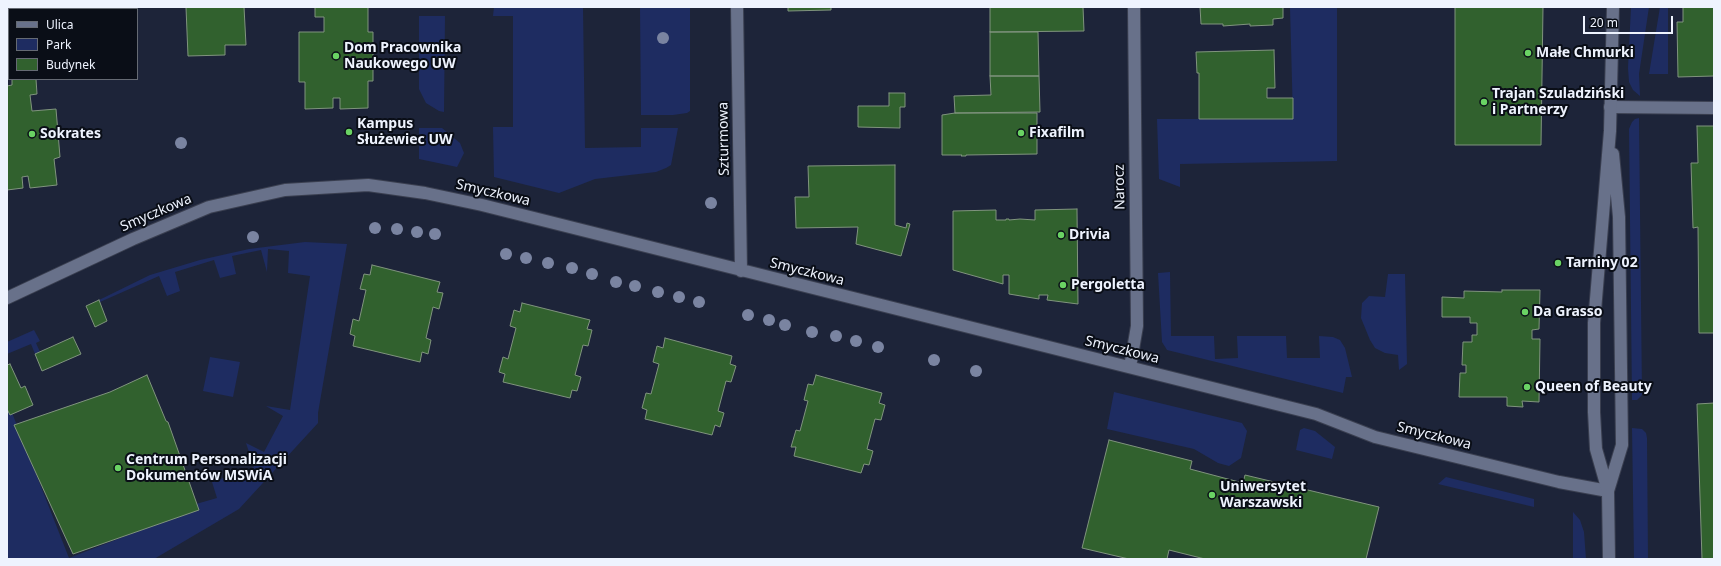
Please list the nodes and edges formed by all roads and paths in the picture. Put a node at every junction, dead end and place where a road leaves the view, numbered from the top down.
1 (737, 7) edge
2 (1134, 7) edge
3 (1613, 7) edge
4 (1610, 107) junction
5 (1714, 108) edge
6 (1610, 132) junction
7 (741, 271) junction
8 (7, 298) edge
9 (1130, 367) junction
10 (1608, 491) junction
11 (1609, 559) edge

1 - 7 street, Szturmowa
2 - 9 street, Narocz
3 - 4 street
4 - 5 street
4 - 6 street
6 - 10 street
6 - 10 street
7 - 8 street, Smyczkowa
7 - 9 street, Smyczkowa
9 - 10 street, Smyczkowa
10 - 11 street

